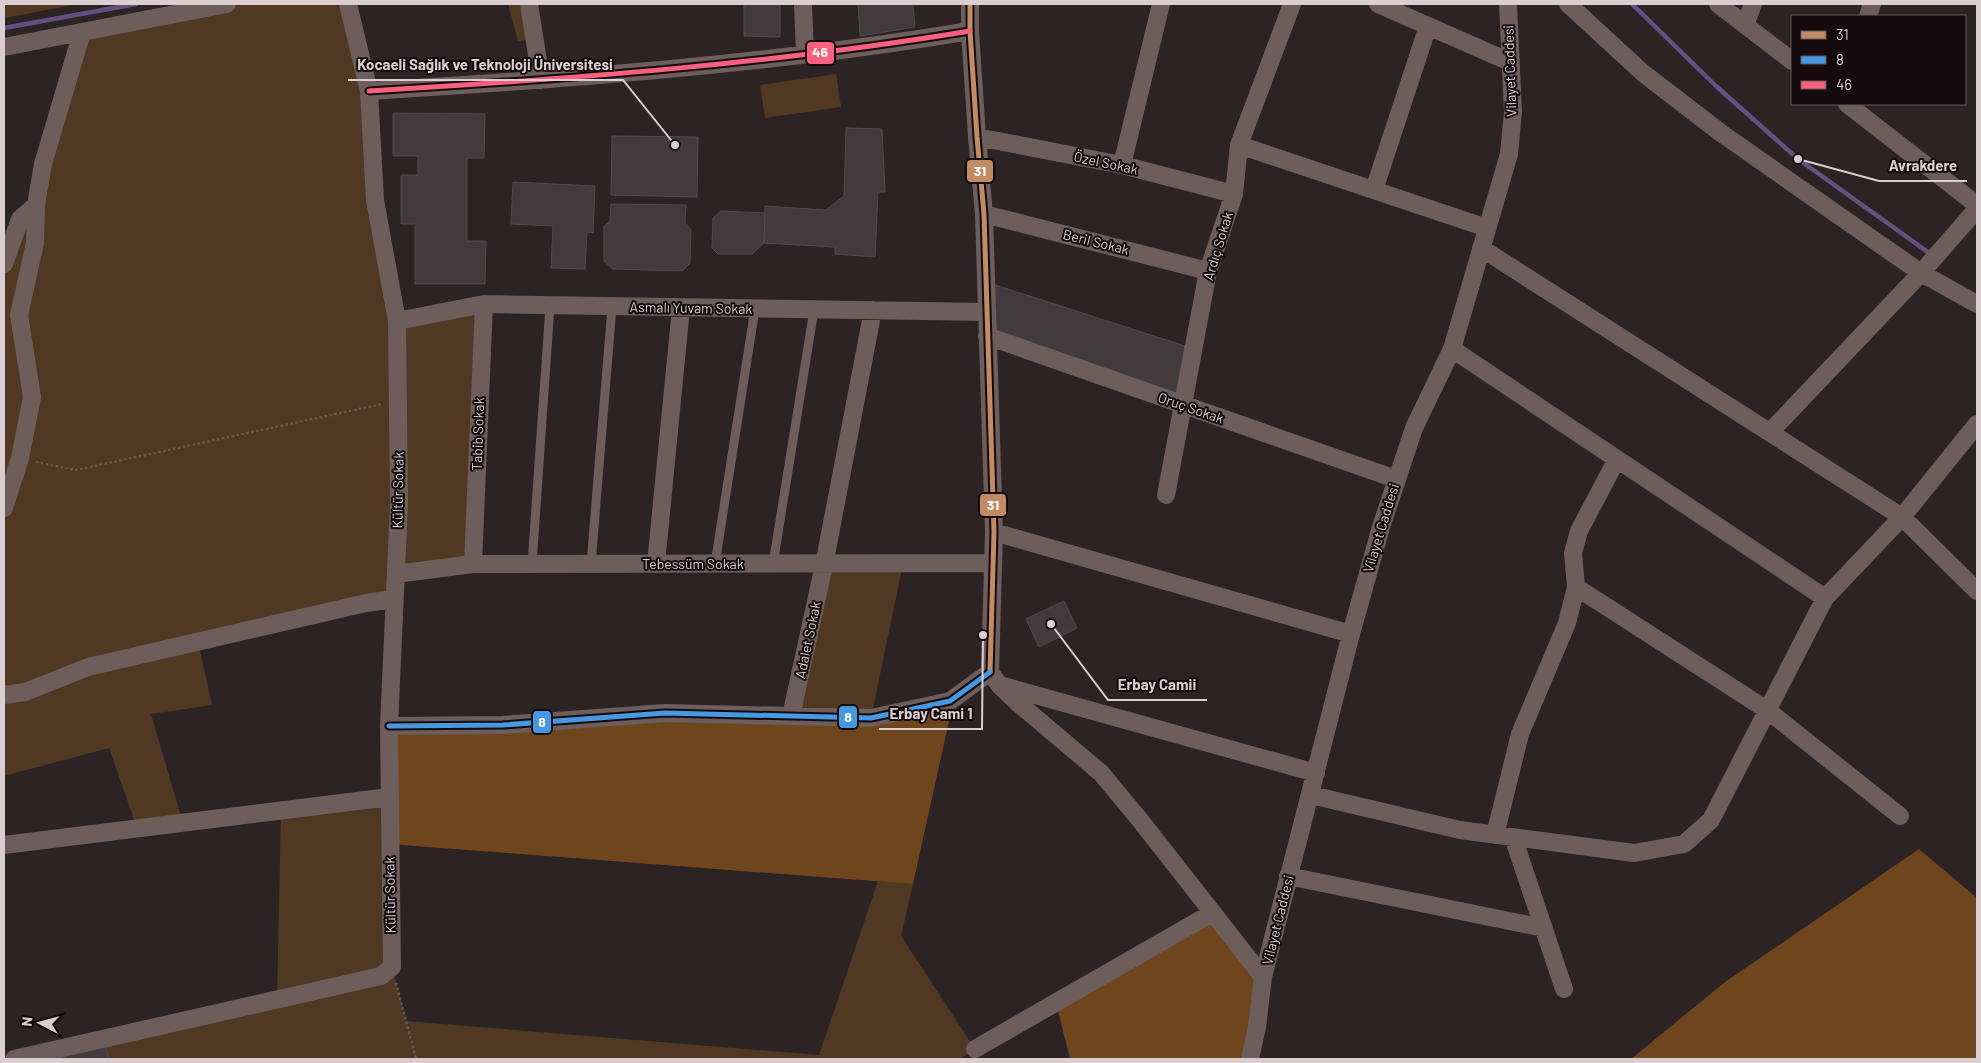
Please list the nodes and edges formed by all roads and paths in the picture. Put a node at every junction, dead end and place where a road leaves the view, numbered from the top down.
1 (227, 4) edge
2 (348, 4) edge
3 (529, 4) edge
4 (804, 4) edge
5 (970, 4) edge
6 (1161, 4) edge
7 (1292, 4) edge
8 (1378, 4) edge
9 (1508, 4) edge
10 (1568, 4) edge
11 (1718, 4) edge
12 (1753, 4) edge
13 (1745, 25) junction
14 (1428, 26) junction
15 (970, 31) junction
16 (82, 32) junction
17 (4, 47) edge
18 (805, 54) junction
19 (1791, 61) edge
20 (1510, 62) junction
21 (541, 80) junction
22 (369, 91) junction
23 (1848, 105) edge
24 (976, 137) junction
25 (1239, 145) junction
26 (1122, 165) junction
27 (1374, 190) junction
28 (1234, 194) junction
29 (36, 205) junction
30 (1977, 207) edge
31 (984, 214) junction
32 (1487, 228) junction
33 (1481, 248) junction
34 (4, 264) edge
35 (1208, 271) junction
36 (1921, 272) junction
37 (484, 304) junction
38 (1977, 304) edge
39 (550, 306) junction
40 (612, 307) junction
41 (681, 308) junction
42 (755, 309) junction
43 (814, 310) junction
44 (873, 310) junction
45 (986, 312) junction
46 (397, 321) junction
47 (987, 336) junction
48 (1452, 349) junction
49 (398, 400) junction
50 (1183, 406) junction
51 (1977, 424) edge
52 (1770, 432) junction
53 (20, 458) junction
54 (1617, 459) junction
55 (1396, 479) junction
56 (1166, 495) dead end
57 (4, 505) edge
58 (1902, 517) junction
59 (994, 532) junction
60 (992, 563) junction
61 (473, 564) junction
62 (532, 564) junction
63 (590, 564) junction
64 (656, 564) junction
65 (716, 564) junction
66 (773, 564) junction
67 (824, 564) junction
68 (396, 574) junction
69 (1576, 587) junction
70 (1977, 590) edge
71 (1825, 598) junction
72 (394, 599) junction
73 (1351, 634) junction
74 (995, 679) junction
75 (4, 695) edge
76 (1767, 710) junction
77 (791, 716) junction
78 (388, 726) junction
79 (1316, 773) junction
80 (1311, 795) junction
81 (389, 797) junction
82 (1900, 816) dead end
83 (1496, 835) junction
84 (1513, 837) junction
85 (4, 845) edge
86 (1288, 876) junction
87 (1212, 913) junction
88 (1544, 928) junction
89 (386, 972) junction
90 (1263, 977) junction
91 (1564, 989) dead end
92 (976, 1050) dead end
93 (14, 1059) edge
94 (416, 1059) edge
95 (1250, 1059) edge

1 - 16 street
2 - 22 street, Kültür Sokak
3 - 21 street
4 - 18 street
5 - 15 street
6 - 26 street
7 - 25 street, Ardıç Sokak
8 - 14 street
9 - 20 street, Vilayet Caddesi
10 - 36 street
11 - 13 street
12 - 13 street
13 - 19 street
14 - 20 street
14 - 27 street
15 - 18 street
15 - 24 street
16 - 17 street
16 - 29 street
18 - 21 street
20 - 32 street, Vilayet Caddesi
21 - 22 street
22 - 46 street, Kültür Sokak
23 - 30 street
24 - 26 street, Özel Sokak
24 - 31 street
25 - 27 street
25 - 28 street, Ardıç Sokak
26 - 28 street, Özel Sokak
27 - 32 street
28 - 35 street, Ardıç Sokak
29 - 34 street
29 - 53 street
30 - 36 street
31 - 35 street, Beril Sokak
31 - 45 street
32 - 33 street, Vilayet Caddesi
33 - 48 street, Vilayet Caddesi
33 - 52 street
35 - 50 street, Ardıç Sokak
36 - 38 street
36 - 52 street
37 - 39 street, Asmalı Yuvam Sokak
37 - 46 street, Asmalı Yuvam Sokak
37 - 61 street, Tabib Sokak
39 - 40 street, Asmalı Yuvam Sokak
39 - 62 lane
40 - 41 street, Asmalı Yuvam Sokak
40 - 63 lane
41 - 42 street, Asmalı Yuvam Sokak
41 - 64 street
42 - 43 street, Asmalı Yuvam Sokak
42 - 65 lane
43 - 44 street, Asmalı Yuvam Sokak
43 - 66 lane
44 - 45 street, Asmalı Yuvam Sokak
44 - 67 street, Adalet Sokak
45 - 47 street
46 - 49 street, Kültür Sokak
47 - 50 street, Oruç Sokak
47 - 59 street
48 - 54 street
48 - 55 street, Vilayet Caddesi
49 - 53 path
49 - 68 street, Kültür Sokak
50 - 55 street, Oruç Sokak
50 - 56 street, Ardıç Sokak
51 - 58 street
52 - 58 street
53 - 57 street
54 - 69 street
54 - 71 street
55 - 73 street, Vilayet Caddesi
58 - 70 street
58 - 71 street
59 - 60 street
59 - 73 street
60 - 67 street, Tebessüm Sokak
60 - 74 street
61 - 62 street, Tebessüm Sokak
61 - 68 street, Tebessüm Sokak
62 - 63 street, Tebessüm Sokak
63 - 64 street, Tebessüm Sokak
64 - 65 street, Tebessüm Sokak
65 - 66 street, Tebessüm Sokak
66 - 67 street, Tebessüm Sokak
67 - 77 street, Adalet Sokak
68 - 72 street, Kültür Sokak
69 - 76 street
69 - 83 street
71 - 76 street
72 - 75 street
72 - 78 street, Kültür Sokak
73 - 79 street, Vilayet Caddesi
74 - 77 street
74 - 79 street
74 - 87 street
76 - 82 street
76 - 84 street
77 - 78 street
78 - 81 street, Kültür Sokak
79 - 80 street, Vilayet Caddesi
80 - 83 street
80 - 86 street, Vilayet Caddesi
81 - 85 street
81 - 89 street, Kültür Sokak
83 - 84 street
84 - 88 street
86 - 88 street
86 - 90 street, Vilayet Caddesi
87 - 90 street
87 - 92 street
88 - 91 street
89 - 93 street
89 - 94 path
90 - 95 street, Vilayet Caddesi

